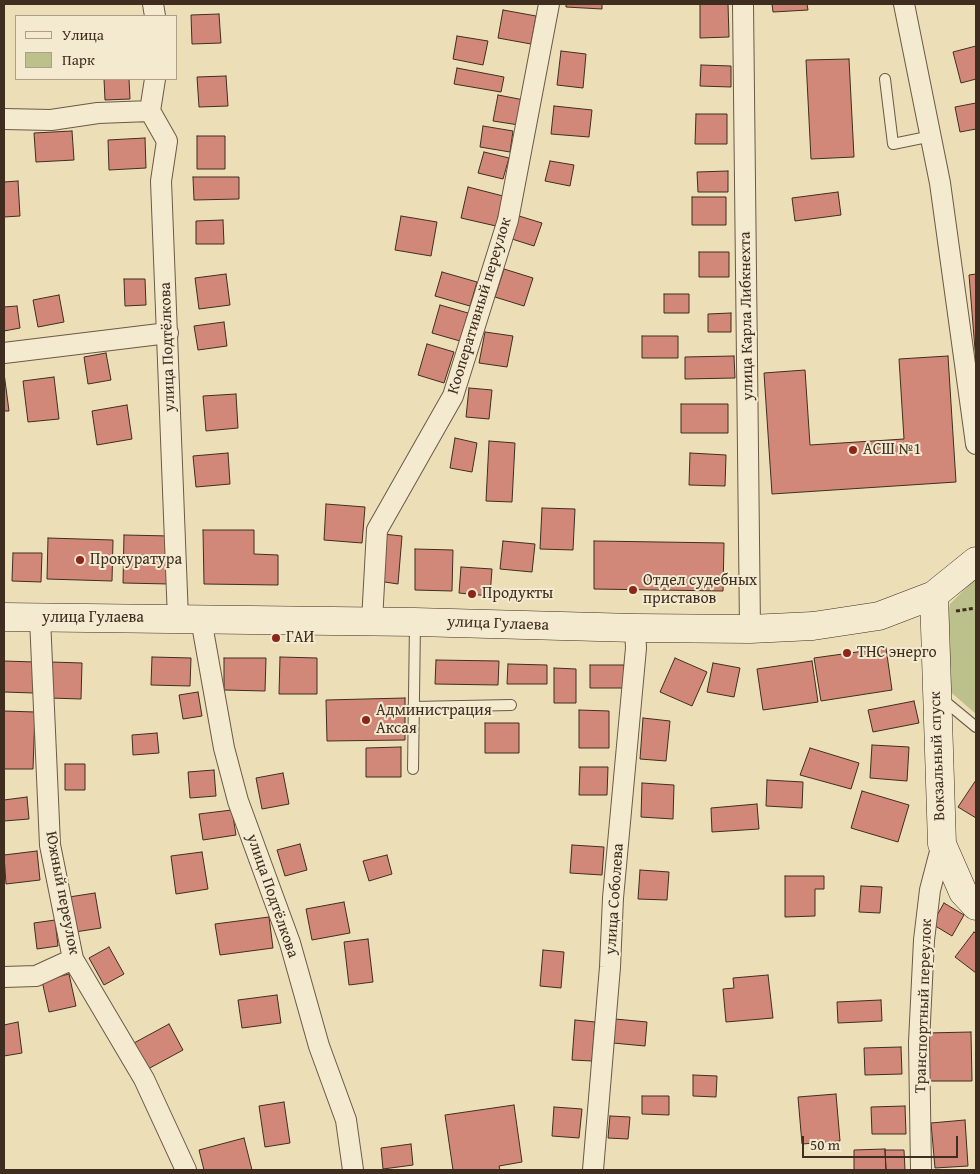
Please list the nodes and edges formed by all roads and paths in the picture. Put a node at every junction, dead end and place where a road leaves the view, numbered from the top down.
1 (549, 4) edge
2 (743, 4) edge
3 (904, 4) edge
4 (885, 79) dead end
5 (154, 80) edge
6 (150, 110) junction
7 (4, 119) edge
8 (932, 136) junction
9 (168, 333) junction
10 (4, 353) edge
11 (976, 444) edge
12 (976, 561) edge
13 (934, 595) junction
14 (976, 608) edge
15 (956, 612) dead end
16 (4, 617) edge
17 (40, 618) junction
18 (190, 619) junction
19 (372, 621) junction
20 (415, 622) junction
21 (636, 628) junction
22 (750, 629) junction
23 (936, 694) junction
24 (511, 705) dead end
25 (413, 707) junction
26 (976, 727) edge
27 (413, 768) dead end
28 (942, 844) junction
29 (976, 906) edge
30 (73, 959) junction
31 (4, 977) edge
32 (186, 1170) edge
33 (354, 1170) edge
34 (593, 1170) edge
35 (922, 1170) edge

1 - 19 street, Кооперативный переулок
2 - 22 street, улица Карла Либкнехта
3 - 8 street
4 - 8 lane
5 - 6 street
6 - 7 street
6 - 9 street, улица Подтёлкова
8 - 11 street
9 - 10 street
9 - 18 street, улица Подтёлкова
12 - 13 main road, улица Гулаева
13 - 22 main road, улица Гулаева
13 - 23 main road, Вокзальный спуск
14 - 15 path
16 - 17 main road, улица Гулаева
17 - 18 main road, улица Гулаева
17 - 30 street, Южный переулок
18 - 19 main road, улица Гулаева
18 - 33 street, улица Подтёлкова
19 - 20 main road, улица Гулаева
20 - 21 main road, улица Гулаева
20 - 25 lane
21 - 22 main road, улица Гулаева
21 - 34 street, улица Соболева
23 - 26 lane
23 - 28 main road, Вокзальный спуск
24 - 25 lane
25 - 27 lane
28 - 29 main road, Вокзальный спуск
28 - 35 street, Транспортный переулок
30 - 31 street
30 - 32 street, Южный переулок

